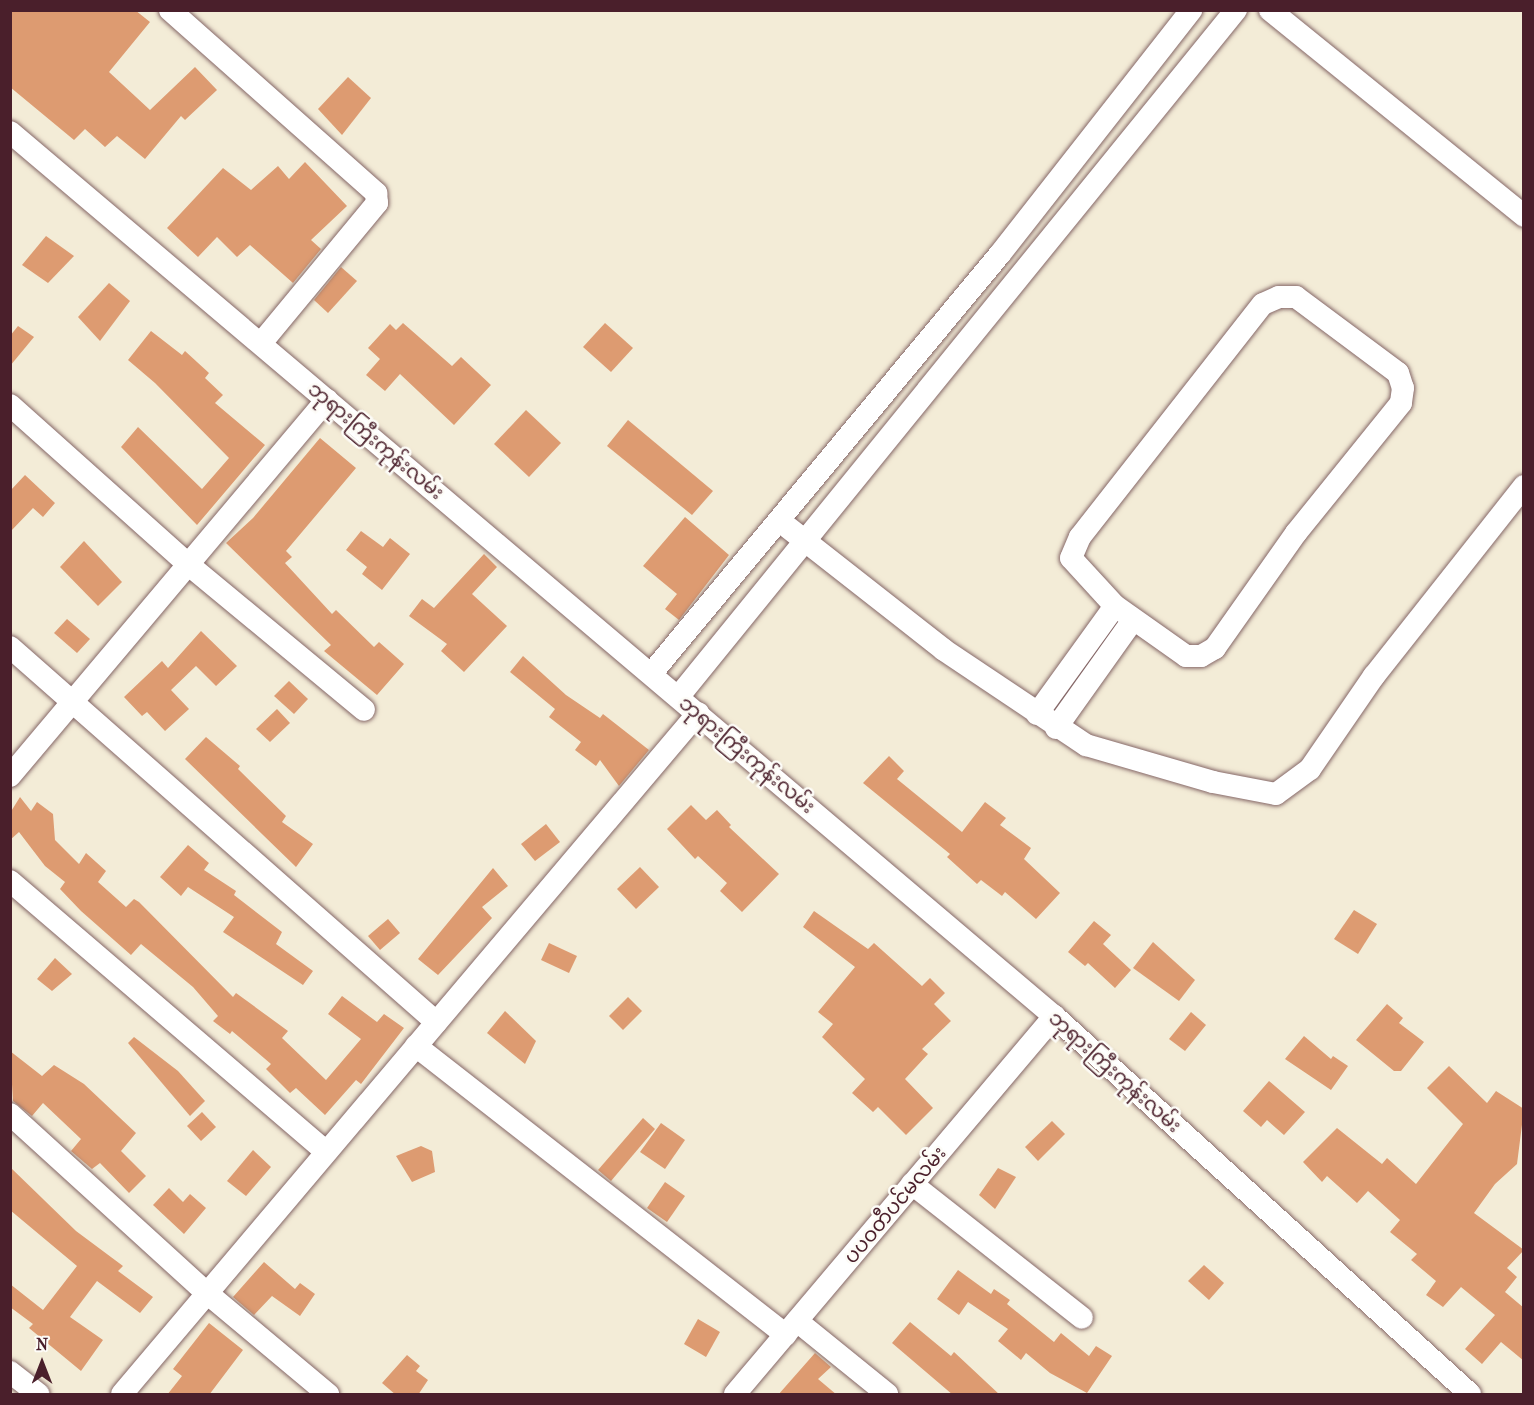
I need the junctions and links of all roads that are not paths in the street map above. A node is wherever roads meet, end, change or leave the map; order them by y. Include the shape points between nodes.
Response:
1 (170, 10) edge
2 (1191, 10) edge
3 (1236, 10) edge
4 (1270, 10) edge
5 (1122, 99) junction
6 (1147, 120) junction
7 (10, 132) edge
8 (1524, 216) edge
9 (261, 344) junction
10 (925, 344) junction
11 (948, 365) junction
12 (327, 400) junction
13 (10, 405) edge
14 (1524, 486) edge
15 (781, 522) junction
16 (804, 542) junction
17 (189, 565) junction
18 (1115, 606) junction
19 (1133, 620) junction
20 (10, 647) edge
21 (651, 674) junction
22 (679, 696) junction
23 (75, 701) junction
24 (364, 710) dead end
25 (698, 712) junction
26 (1036, 714) junction
27 (1056, 728) junction
28 (10, 776) edge
29 (10, 881) edge
30 (1054, 1016) junction
31 (436, 1022) junction
32 (416, 1046) junction
33 (10, 1114) edge
34 (326, 1152) junction
35 (912, 1184) junction
36 (207, 1293) junction
37 (1082, 1318) dead end
38 (791, 1328) junction
39 (10, 1372) edge
40 (38, 1395) edge
41 (122, 1395) edge
42 (328, 1395) edge
43 (735, 1395) edge
44 (887, 1395) edge
45 (1470, 1395) edge

1 - 9 street via 376,193 377,203
2 - 5 street
3 - 6 street
4 - 8 street
5 - 6 street
5 - 10 street
6 - 11 street
7 - 9 street, ဘုရားကြီးကုန်းလမ်း
9 - 12 street, ဘုရားကြီးကုန်းလမ်း
10 - 11 street
10 - 15 street
11 - 16 street
12 - 17 street
12 - 21 street, ဘုရားကြီးကုန်းလမ်း
13 - 17 street
14 - 27 street via 1374,676 1310,769 1276,794 1212,782 1086,746
15 - 16 street
15 - 21 street
16 - 22 street
16 - 26 street via 944,650
17 - 23 street
17 - 24 street
18 - 19 street
18 - 19 street via 1071,558 1080,537 1263,304 1279,297 1296,297 1398,373 1403,388 1401,403 1296,533 1215,648 1201,656 1185,656
18 - 26 street
19 - 27 street
20 - 23 street
21 - 22 street, ဘုရားကြီးကုန်းလမ်း
22 - 25 street, ဘုရားကြီးကုန်းလမ်း
23 - 28 street
23 - 31 street
25 - 30 street, ဘုရားကြီးကုန်းလမ်း
25 - 31 street
26 - 27 street
29 - 34 street
30 - 35 street, ပပဝတီပင်မလမ်း
30 - 45 street, ဘုရားကြီးကုန်းလမ်း
31 - 32 street
32 - 34 street
32 - 38 street
33 - 36 street
34 - 36 street
35 - 37 street
35 - 38 street, ပပဝတီပင်မလမ်း
36 - 41 street
36 - 42 street
38 - 43 street, ပပဝတီပင်မလမ်း
38 - 44 street
39 - 40 street

